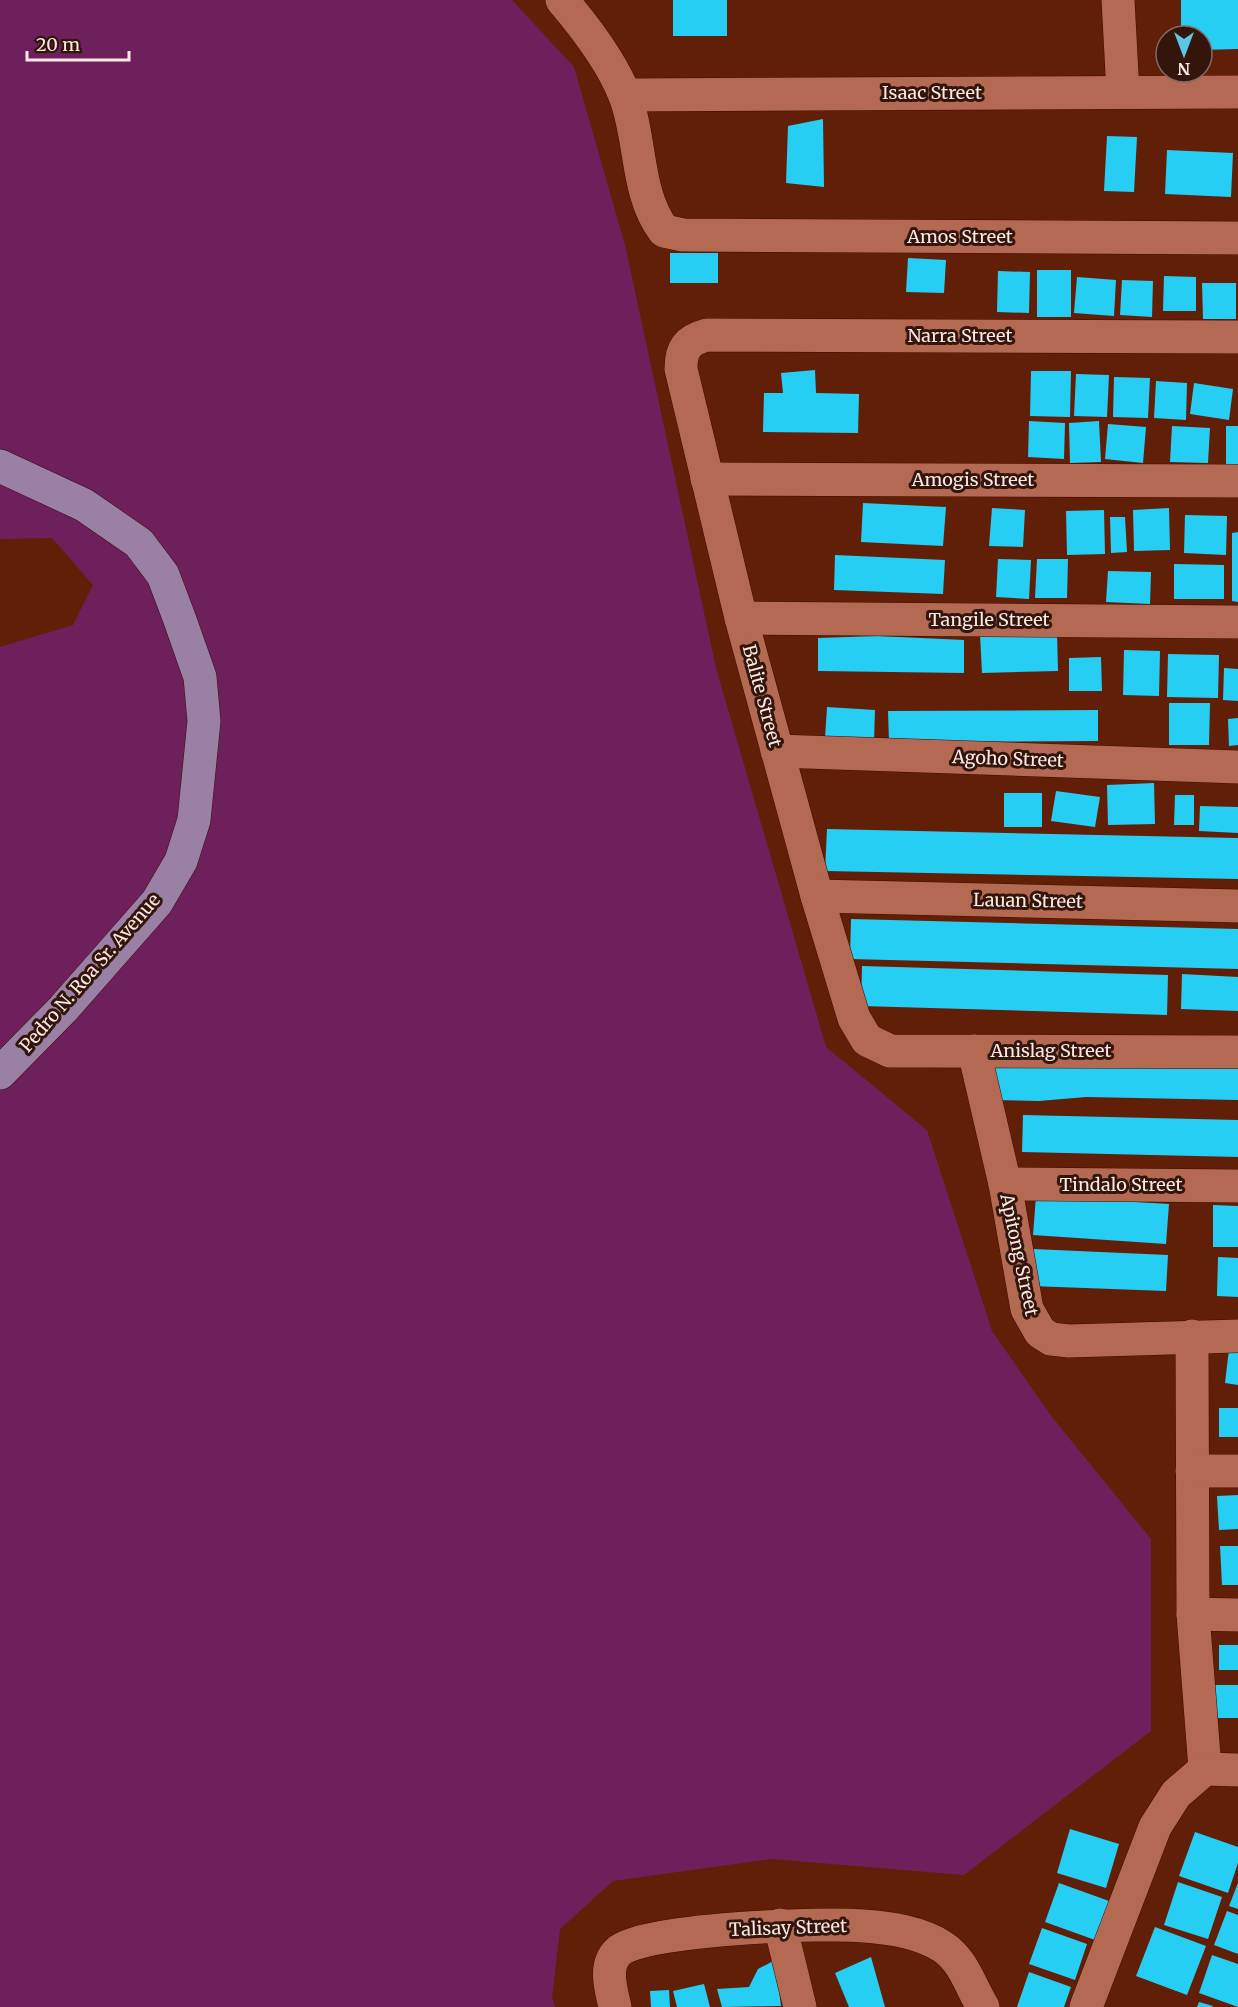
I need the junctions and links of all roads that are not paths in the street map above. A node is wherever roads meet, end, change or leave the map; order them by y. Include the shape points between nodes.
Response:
1 (562, 0) edge
2 (1118, 0) edge
3 (1123, 92) junction
4 (1238, 92) edge
5 (625, 94) junction
6 (1238, 238) edge
7 (1238, 337) edge
8 (685, 346) joint
9 (0, 466) edge
10 (707, 479) junction
11 (1238, 481) edge
12 (741, 618) junction
13 (1238, 622) edge
14 (777, 751) junction
15 (1238, 767) edge
16 (817, 896) junction
17 (1238, 906) edge
18 (867, 1040) joint
19 (974, 1051) junction
20 (1238, 1052) edge
21 (0, 1073) edge
22 (1005, 1184) junction
23 (1238, 1186) edge
24 (1192, 1336) junction
25 (1238, 1336) edge
26 (1192, 1471) junction
27 (1238, 1471) edge
28 (1193, 1614) junction
29 (1238, 1615) edge
30 (1205, 1769) junction
31 (1238, 1770) edge
32 (780, 1925) junction
33 (615, 2007) edge
34 (800, 2007) edge
35 (983, 2007) edge
36 (1086, 2007) edge

1 - 5 street
2 - 3 street
3 - 4 street, Isaac Street
3 - 5 street, Isaac Street
5 - 6 street, Amos Street via 652,216 664,231 683,235
7 - 8 street, Narra Street via 706,335
8 - 10 street, Balite Street via 681,369
9 - 21 main road, Pedro N. Roa Sr. Avenue via 84,504 139,543 163,574 180,620 200,677 204,721 194,820 181,861 157,902 63,1009
10 - 11 street, Amogis Street
10 - 12 street, Balite Street
12 - 13 street, Tangile Street
12 - 14 street, Balite Street
14 - 15 street, Agoho Street
14 - 16 street, Balite Street
16 - 17 street, Lauan Street
16 - 18 street, Balite Street via 854,1018
18 - 19 street, Anislag Street via 890,1051
19 - 20 street, Anislag Street
19 - 22 street, Apitong Street
22 - 23 street, Tindalo Street
22 - 24 street, Apitong Street via 1027,1309 1040,1332 1051,1339 1069,1341
24 - 25 street, Apitong Street
24 - 26 street
26 - 27 street
26 - 28 street
28 - 29 street
28 - 30 street
30 - 31 street
30 - 36 street via 1176,1794 1155,1827
32 - 33 street, Talisay Street via 651,1939 620,1950 610,1963
32 - 34 street
32 - 35 street, Talisay Street via 862,1925 907,1932 943,1947 963,1967

